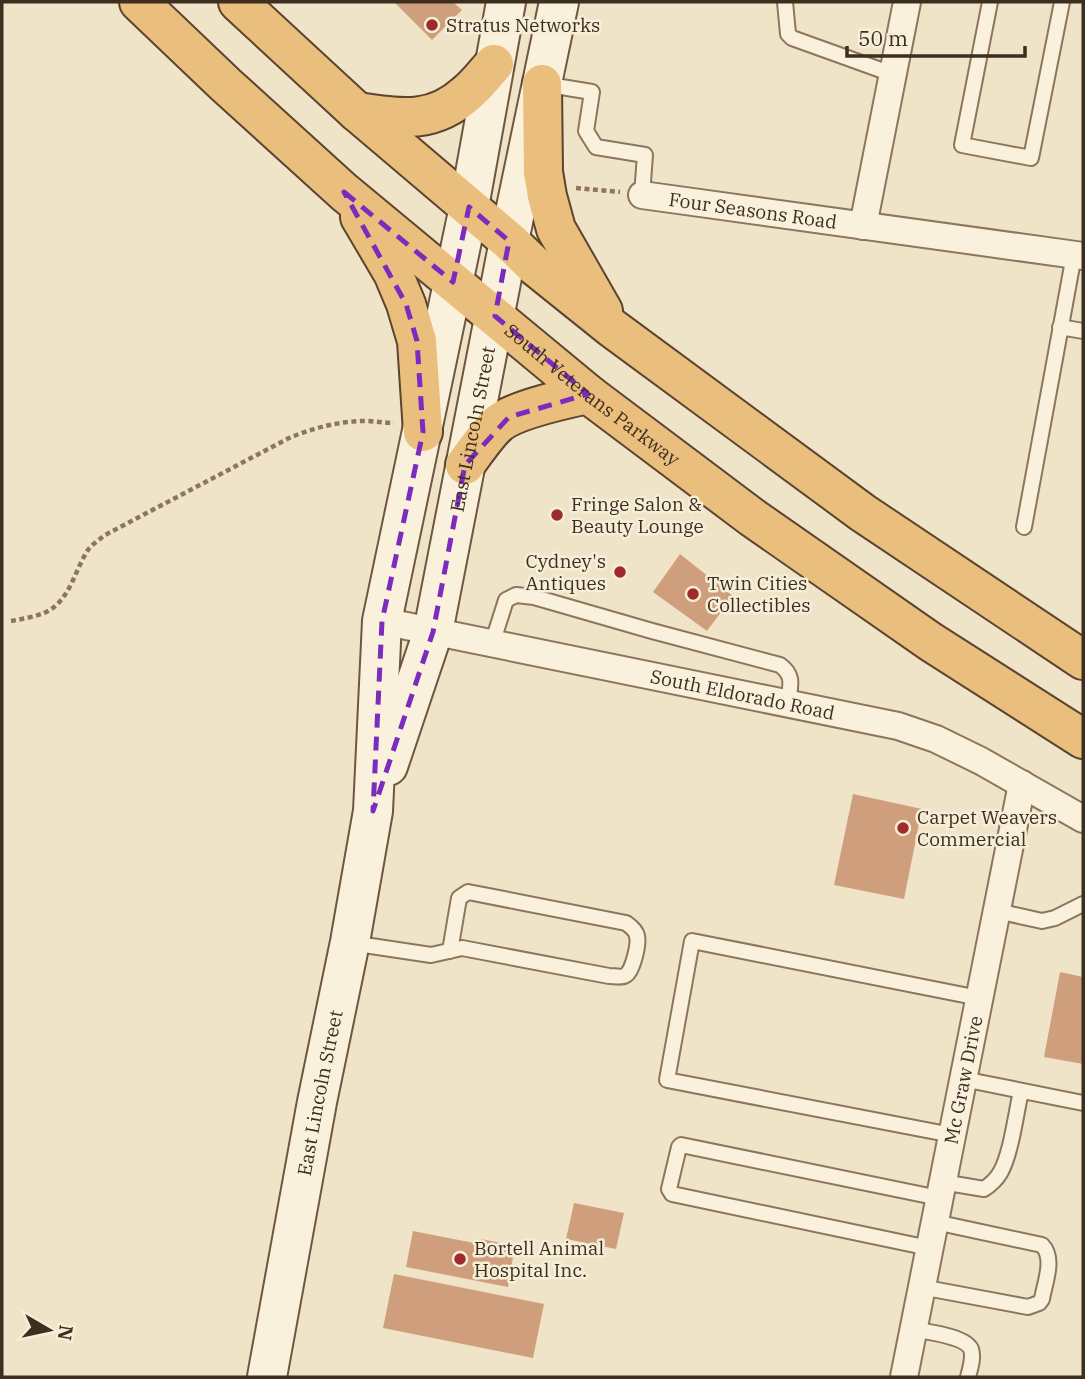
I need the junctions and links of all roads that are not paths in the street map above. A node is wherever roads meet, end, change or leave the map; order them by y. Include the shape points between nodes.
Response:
1 (139, 2) edge
2 (238, 2) edge
3 (506, 2) edge
4 (559, 2) edge
5 (785, 2) edge
6 (906, 2) edge
7 (990, 2) edge
8 (1062, 2) edge
9 (494, 64) junction
10 (892, 74) junction
11 (542, 84) junction
12 (357, 112) junction
13 (344, 192) junction
14 (642, 195) joint
15 (469, 207) junction
16 (863, 226) junction
17 (509, 241) junction
18 (1079, 256) edge
19 (453, 282) junction
20 (495, 316) junction
21 (1060, 327) junction
22 (612, 328) junction
23 (1083, 331) edge
24 (588, 394) junction
25 (412, 428) junction
26 (465, 465) junction
27 (1024, 527) dead end
28 (382, 621) junction
29 (433, 632) junction
30 (492, 644) junction
31 (1083, 660) edge
32 (789, 703) junction
33 (1083, 738) edge
34 (1022, 784) junction
35 (373, 811) junction
36 (1083, 819) edge
37 (1083, 904) edge
38 (997, 911) junction
39 (350, 942) junction
40 (450, 951) junction
41 (979, 998) junction
42 (963, 1079) junction
43 (1021, 1091) junction
44 (1083, 1103) edge
45 (952, 1135) junction
46 (939, 1201) junction
47 (929, 1248) junction
48 (921, 1287) junction
49 (913, 1329) junction
50 (267, 1377) edge
51 (904, 1377) edge
52 (968, 1377) edge

1 - 13 highway, South Veterans Parkway
2 - 12 highway
3 - 9 main road, East Lincoln Street
4 - 11 main road, East Lincoln Street
5 - 10 lane via 792,38
6 - 10 street, Four Seasons Road
7 - 8 lane via 962,145 1031,158
9 - 12 highway via 467,93 434,114 407,117
9 - 15 main road, East Lincoln Street
10 - 16 street, Four Seasons Road
11 - 14 lane via 592,92 586,131 596,147 645,155
11 - 17 main road, East Lincoln Street
11 - 22 highway via 542,172 556,229
12 - 15 highway
13 - 19 highway, South Veterans Parkway
13 - 25 highway via 407,304 417,341
14 - 16 street, Four Seasons Road
15 - 17 highway
15 - 19 main road, East Lincoln Street
16 - 18 street, Four Seasons Road
17 - 20 main road, East Lincoln Street
17 - 22 highway
18 - 21 lane
19 - 20 highway, South Veterans Parkway
19 - 25 main road, East Lincoln Street
20 - 24 highway, South Veterans Parkway
20 - 26 main road, East Lincoln Street
21 - 23 lane
21 - 27 lane
22 - 31 highway via 863,513
24 - 26 highway via 509,417
24 - 33 highway, South Veterans Parkway via 752,518 931,642
25 - 28 main road, East Lincoln Street
26 - 29 main road, East Lincoln Street
28 - 29 street, South Eldorado Road
28 - 35 main road, East Lincoln Street
29 - 30 street, South Eldorado Road
29 - 35 main road, East Lincoln Street
30 - 32 street, South Eldorado Road
30 - 32 lane via 506,600 534,597 780,665 791,677
32 - 34 street, South Eldorado Road via 898,726 936,739
34 - 36 street, South Eldorado Road
34 - 38 street, Mc Graw Drive
35 - 39 main road, East Lincoln Street
37 - 38 lane via 1042,921
38 - 41 street, Mc Graw Drive
39 - 40 lane via 431,955
39 - 50 main road, East Lincoln Street
40 - 40 lane via 462,948 622,976 634,963 638,937 626,923 468,892 459,898
41 - 42 street, Mc Graw Drive
41 - 45 lane via 692,941 667,1080
42 - 43 lane
42 - 45 street, Mc Graw Drive
43 - 44 lane
43 - 46 lane via 1000,1174 984,1189
45 - 46 street, Mc Graw Drive
46 - 47 street, Mc Graw Drive
46 - 47 lane via 681,1145 669,1189 672,1195
46 - 48 lane via 1042,1245 1049,1259 1042,1299 1028,1307
47 - 48 street, Mc Graw Drive
48 - 49 street, Mc Graw Drive
49 - 51 street, Mc Graw Drive
49 - 52 lane via 968,1345 972,1351

